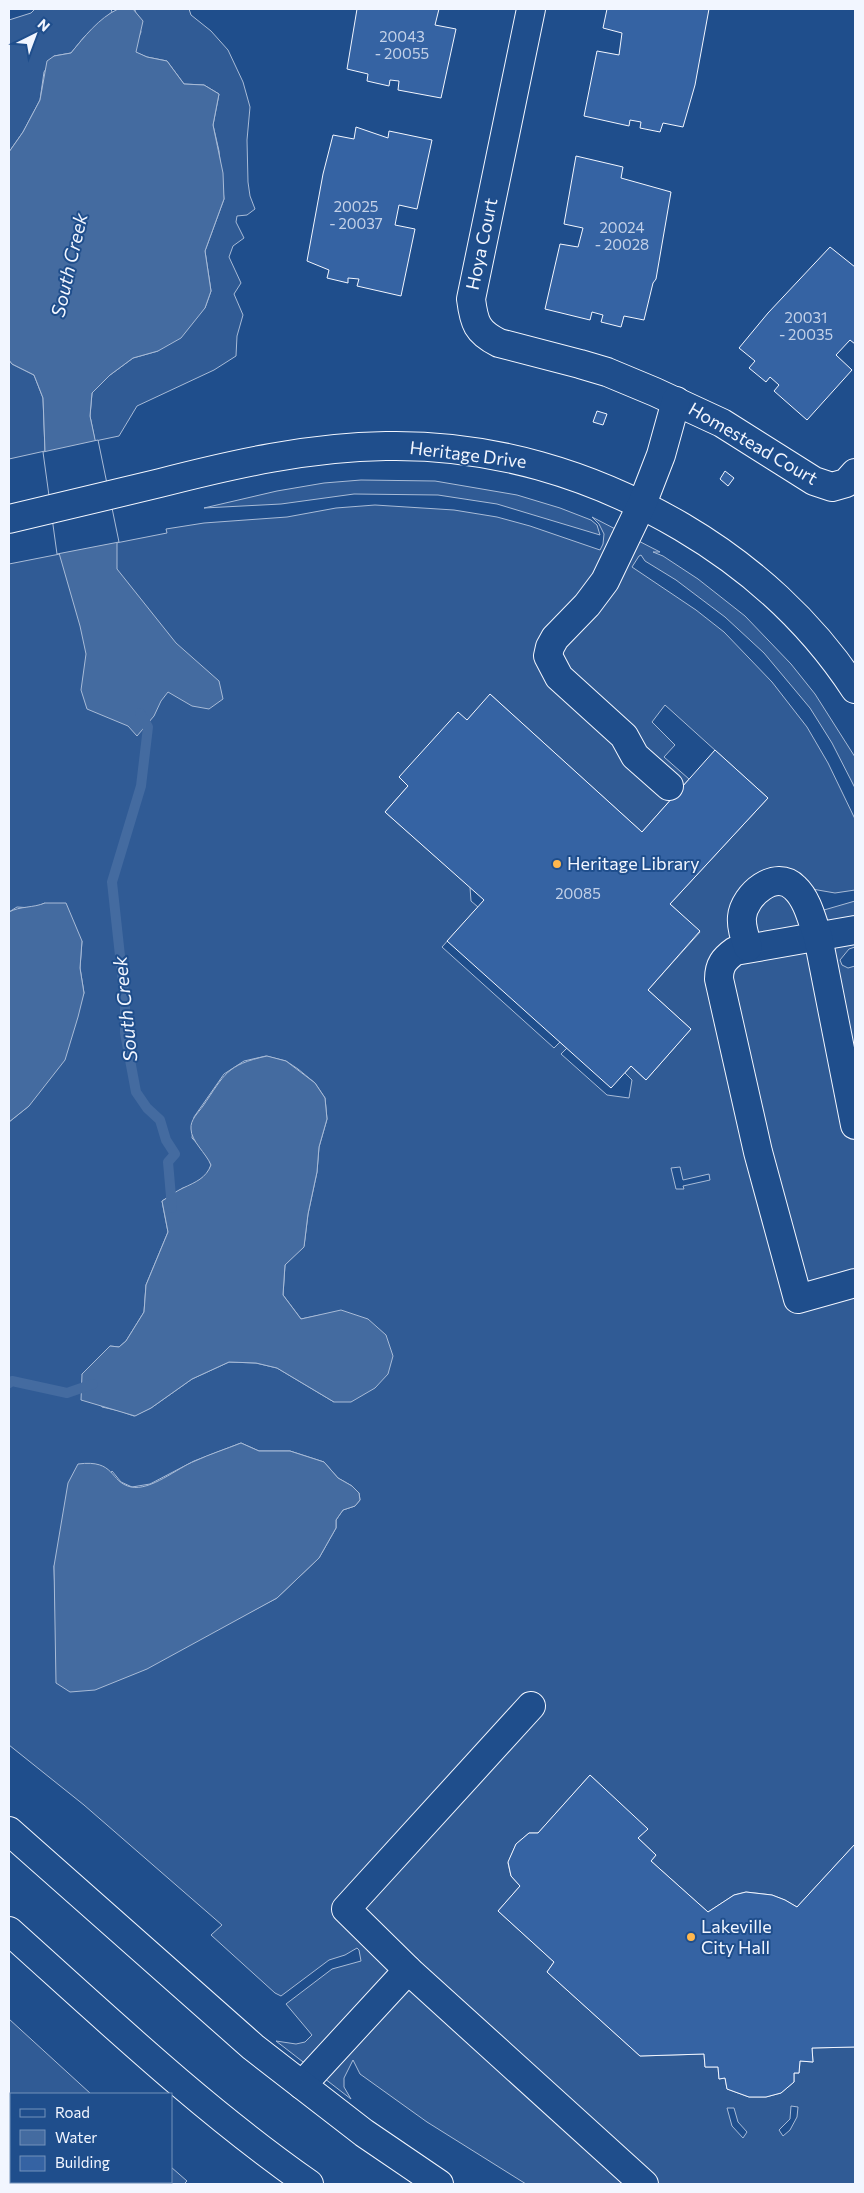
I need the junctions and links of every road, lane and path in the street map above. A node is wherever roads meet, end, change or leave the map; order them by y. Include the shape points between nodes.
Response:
1 (531, 9) edge
2 (676, 401) junction
3 (855, 473) edge
4 (642, 504) junction
5 (9, 519) edge
6 (855, 689) edge
7 (669, 786) dead end
8 (855, 930) edge
9 (818, 937) junction
10 (748, 948) junction
11 (855, 1126) edge
12 (855, 1283) edge
13 (531, 1706) dead end
14 (9, 1831) edge
15 (9, 1930) edge
16 (408, 1970) junction
17 (302, 2085) junction
18 (309, 2184) edge
19 (439, 2184) edge
20 (644, 2184) edge

1 - 2 main road, Hoya Court via 470,299 474,320 484,335 499,344 607,372
2 - 3 main road, Homestead Court via 722,423 814,481 832,487 846,483
2 - 4 main road
4 - 5 main road, Heritage Drive via 534,463 442,448 358,447 238,463
4 - 6 main road, Heritage Drive via 708,542 768,589 824,646
4 - 7 main road via 605,581 555,638 548,656 559,677 624,736 635,756
8 - 9 main road
9 - 10 main road
9 - 10 main road via 794,886 784,882 766,883 744,907 742,925
9 - 11 main road
10 - 12 main road via 727,957 719,970 719,978 758,1152 798,1299
13 - 16 main road via 346,1909
14 - 17 main road via 253,2047
15 - 18 main road via 231,2126
16 - 17 main road
16 - 20 main road
17 - 19 main road via 364,2133

